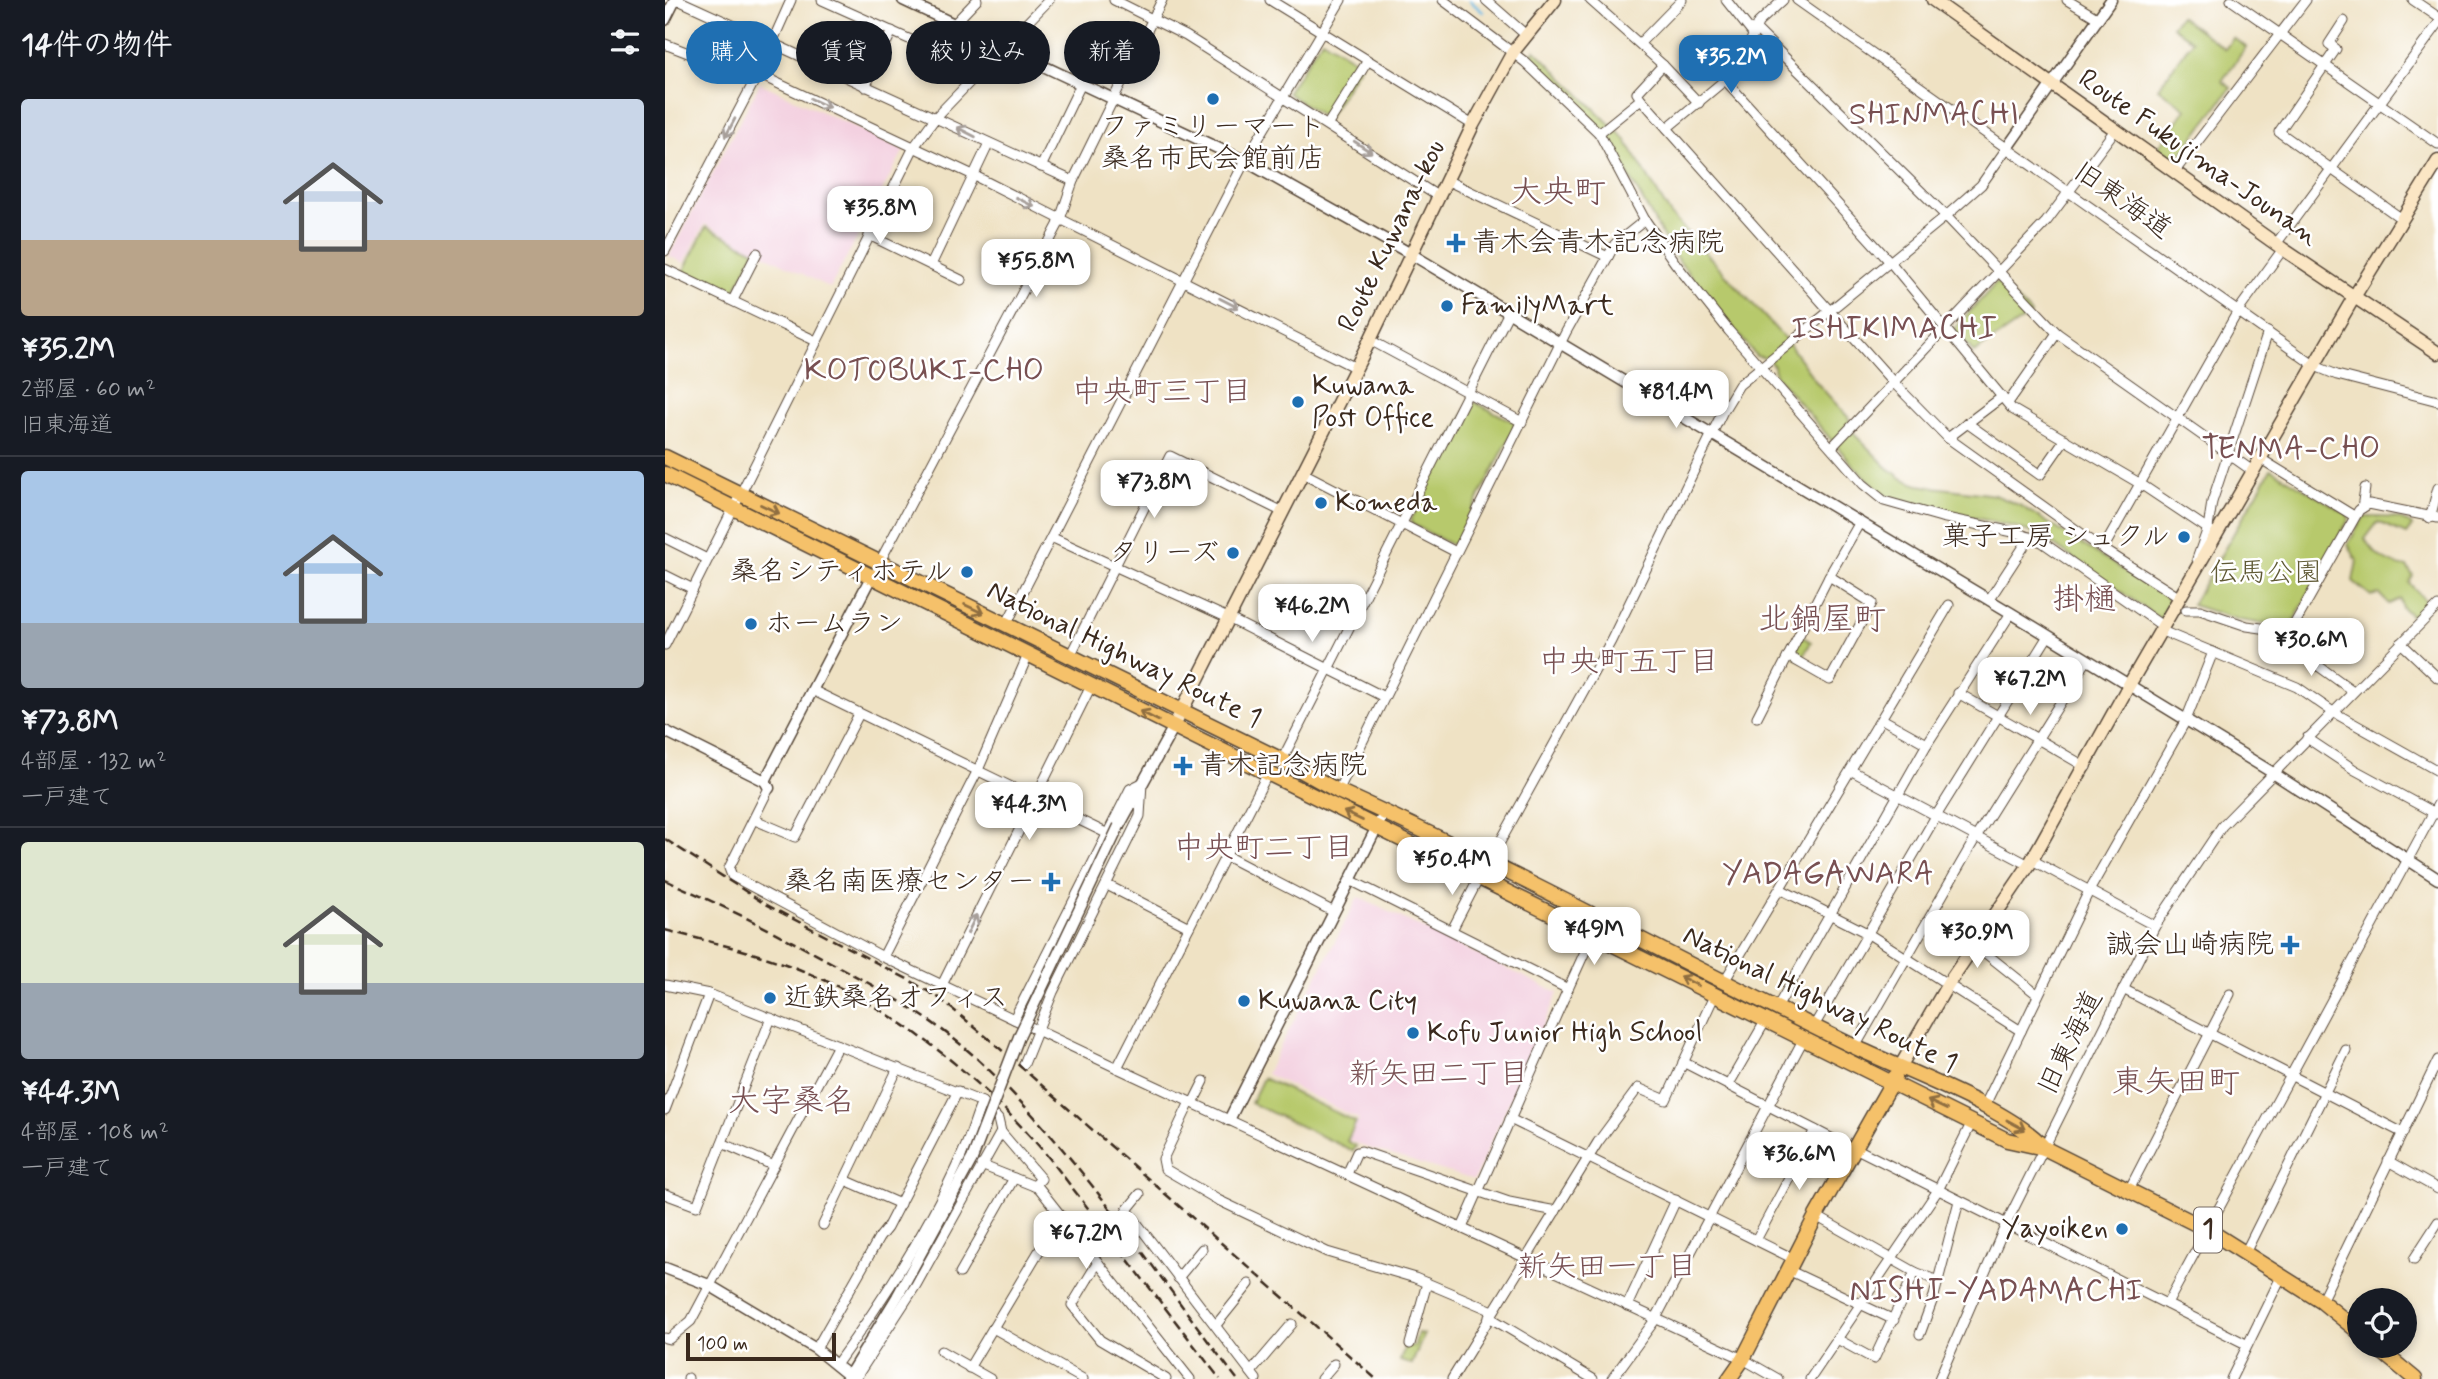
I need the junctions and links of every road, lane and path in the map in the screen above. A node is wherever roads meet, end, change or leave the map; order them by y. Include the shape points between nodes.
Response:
1 (677, 0) edge
2 (791, 0) edge
3 (822, 0) edge
4 (903, 0) edge
5 (977, 0) edge
6 (1049, 0) edge
7 (1114, 0) edge
8 (1162, 0) edge
9 (1270, 0) edge
10 (1341, 0) edge
11 (1443, 0) edge
12 (1486, 0) edge
13 (1555, 0) edge
14 (1590, 0) edge
15 (1682, 0) edge
16 (1725, 0) edge
17 (1783, 0) edge
18 (1797, 0) edge
19 (1933, 0) edge
20 (2067, 0) edge
21 (2111, 0) edge
22 (2231, 0) edge
23 (2306, 0) edge
24 (2413, 0) edge
25 (2438, 17) edge
26 (1153, 19) junction
27 (2097, 19) junction
28 (665, 20) edge
29 (722, 21) edge
30 (781, 21) edge
31 (869, 21) edge
32 (950, 21) edge
33 (957, 21) edge
34 (1029, 21) edge
35 (2343, 21) dead end
36 (2438, 24) edge
37 (892, 31) edge
38 (1755, 31) junction
39 (1320, 33) junction
40 (2280, 34) junction
41 (1527, 35) junction
42 (906, 37) edge
43 (1640, 43) junction
44 (665, 44) edge
45 (782, 49) edge
46 (686, 52) edge
47 (1513, 52) junction
48 (1367, 62) junction
49 (1663, 65) junction
50 (2323, 65) junction
51 (1725, 80) junction
52 (753, 84) edge
53 (779, 84) edge
54 (866, 84) edge
55 (968, 84) edge
56 (1081, 84) edge
57 (1086, 84) edge
58 (2050, 85) junction
59 (865, 87) junction
60 (1281, 96) junction
61 (1115, 97) junction
62 (1641, 99) junction
63 (1699, 103) junction
64 (2381, 104) junction
65 (936, 117) junction
66 (1328, 124) junction
67 (1473, 125) junction
68 (1667, 128) junction
69 (2116, 130) junction
70 (1599, 133) junction
71 (989, 144) junction
72 (2438, 144) edge
73 (913, 147) junction
74 (2007, 148) junction
75 (1245, 161) junction
76 (2438, 161) edge
77 (1041, 167) junction
78 (2331, 170) junction
79 (2175, 172) junction
80 (973, 175) junction
81 (1447, 180) junction
82 (1073, 181) junction
83 (2070, 192) junction
84 (1439, 197) junction
85 (1946, 216) junction
86 (1059, 219) junction
87 (2402, 219) junction
88 (1645, 220) junction
89 (869, 235) junction
90 (2279, 246) junction
91 (665, 251) edge
92 (757, 253) dead end
93 (1411, 254) junction
94 (1608, 257) junction
95 (1891, 263) junction
96 (931, 265) junction
97 (665, 269) edge
98 (1998, 273) junction
99 (1184, 280) junction
100 (961, 281) dead end
101 (2354, 297) junction
102 (733, 300) junction
103 (1831, 311) junction
104 (2238, 311) junction
105 (1509, 312) junction
106 (1946, 327) junction
107 (2267, 332) junction
108 (2057, 334) junction
109 (1370, 340) junction
110 (816, 341) junction
111 (1563, 343) junction
112 (2438, 353) edge
113 (2315, 366) junction
114 (1762, 367) junction
115 (1356, 368) junction
116 (1893, 382) junction
117 (1468, 393) junction
118 (2005, 400) junction
119 (2438, 401) edge
120 (2176, 418) junction
121 (1522, 422) junction
122 (1966, 423) junction
123 (1713, 434) junction
124 (1948, 438) junction
125 (2065, 439) junction
126 (1832, 447) junction
127 (2229, 455) junction
128 (665, 457) edge
129 (2261, 459) junction
130 (2254, 472) junction
131 (1303, 473) junction
132 (665, 474) edge
133 (2139, 483) junction
134 (2365, 488) dead end
135 (2438, 488) edge
136 (740, 494) junction
137 (733, 508) junction
138 (2362, 508) junction
139 (1283, 512) junction
140 (2354, 516) junction
141 (2434, 518) edge
142 (1860, 522) junction
143 (1402, 523) junction
144 (2213, 532) junction
145 (2030, 537) junction
146 (665, 538) edge
147 (1053, 538) junction
148 (2103, 549) junction
149 (1456, 552) junction
150 (707, 559) junction
151 (880, 563) junction
152 (1114, 566) junction
153 (665, 575) edge
154 (1829, 576) junction
155 (871, 577) junction
156 (693, 589) junction
157 (1989, 600) junction
158 (2183, 604) junction
159 (1949, 605) dead end
160 (2438, 606) edge
161 (2011, 613) junction
162 (1228, 618) junction
163 (665, 621) edge
164 (675, 625) junction
165 (1006, 625) junction
166 (2163, 629) junction
167 (2048, 636) junction
168 (2401, 643) junction
169 (665, 645) edge
170 (2213, 652) junction
171 (1028, 655) junction
172 (1788, 656) junction
173 (1069, 658) junction
174 (2087, 660) junction
175 (2317, 665) dead end
176 (1327, 668) junction
177 (2438, 678) edge
178 (2129, 685) junction
179 (1091, 686) junction
180 (812, 691) junction
181 (2353, 691) junction
182 (1958, 693) junction
183 (1384, 697) junction
184 (1182, 712) junction
185 (2333, 712) junction
186 (859, 713) junction
187 (1997, 715) junction
188 (1757, 717) dead end
189 (1882, 719) junction
190 (2186, 720) junction
191 (1173, 728) junction
192 (665, 732) edge
193 (2307, 738) junction
194 (2037, 739) junction
195 (1927, 744) junction
196 (1282, 760) junction
197 (2086, 767) junction
198 (978, 770) junction
199 (1852, 771) junction
200 (2438, 771) edge
201 (1268, 773) junction
202 (2273, 773) junction
203 (1142, 783) junction
204 (767, 785) junction
205 (1338, 791) junction
206 (1897, 796) junction
207 (1035, 798) junction
208 (2436, 810) edge
209 (1384, 812) junction
210 (1936, 816) junction
211 (755, 820) junction
212 (1377, 827) junction
213 (1106, 833) junction
214 (1976, 837) junction
215 (1226, 856) junction
216 (2408, 860) junction
217 (2030, 862) junction
218 (1488, 864) junction
219 (1479, 878) junction
220 (2438, 879) edge
221 (1350, 880) junction
222 (1107, 885) junction
223 (1780, 889) junction
224 (2089, 891) junction
225 (1334, 912) junction
226 (1829, 914) junction
227 (2155, 926) junction
228 (1189, 927) junction
229 (1452, 930) junction
230 (1867, 933) junction
231 (1593, 934) junction
232 (1974, 944) junction
233 (883, 957) junction
234 (1906, 957) junction
235 (1725, 980) junction
236 (1948, 984) junction
237 (665, 985) edge
238 (942, 985) junction
239 (1568, 989) junction
240 (2123, 989) junction
241 (709, 994) junction
242 (1715, 994) junction
243 (2230, 994) dead end
244 (2038, 996) junction
245 (1778, 1006) junction
246 (771, 1018) junction
247 (1014, 1019) junction
248 (1766, 1020) junction
249 (1814, 1026) junction
250 (1037, 1031) junction
251 (2021, 1031) junction
252 (2210, 1035) junction
253 (1804, 1038) junction
254 (838, 1045) junction
255 (1855, 1046) junction
256 (2346, 1050) dead end
257 (2438, 1060) edge
258 (1683, 1062) junction
259 (1024, 1064) dead end
260 (898, 1068) junction
261 (1117, 1068) junction
262 (1900, 1068) junction
263 (2435, 1073) edge
264 (2291, 1076) junction
265 (1204, 1081) dead end
266 (1892, 1083) junction
267 (1729, 1084) junction
268 (958, 1091) junction
269 (2325, 1093) junction
270 (982, 1102) junction
271 (1191, 1102) junction
272 (1769, 1106) junction
273 (1984, 1107) junction
274 (665, 1110) edge
275 (1510, 1119) junction
276 (1229, 1120) junction
277 (1972, 1122) junction
278 (1815, 1129) junction
279 (1001, 1132) junction
280 (2403, 1133) junction
281 (722, 1143) junction
282 (2044, 1148) junction
283 (1854, 1149) junction
284 (1588, 1157) junction
285 (2388, 1161) junction
286 (977, 1162) junction
287 (772, 1165) junction
288 (1347, 1174) junction
289 (1014, 1178) junction
290 (845, 1180) junction
291 (1034, 1186) junction
292 (2438, 1189) edge
293 (1477, 1190) junction
294 (1938, 1190) junction
295 (2129, 1190) junction
296 (665, 1194) edge
297 (1140, 1194) dead end
298 (1676, 1200) junction
299 (1959, 1201) junction
300 (900, 1204) junction
301 (1556, 1211) junction
302 (1060, 1216) junction
303 (1816, 1216) junction
304 (1709, 1217) junction
305 (2438, 1222) edge
306 (2007, 1224) junction
307 (823, 1225) dead end
308 (1462, 1228) junction
309 (2208, 1230) junction
310 (1756, 1240) junction
311 (1202, 1249) dead end
312 (2246, 1251) junction
313 (1525, 1259) junction
314 (1891, 1259) junction
315 (2414, 1259) dead end
316 (1098, 1262) junction
317 (1791, 1265) junction
318 (665, 1268) edge
319 (1915, 1272) junction
320 (960, 1273) dead end
321 (2282, 1275) junction
322 (1178, 1278) junction
323 (1938, 1281) junction
324 (1427, 1283) junction
325 (1249, 1284) dead end
326 (709, 1285) junction
327 (2321, 1301) junction
328 (1861, 1304) junction
329 (2167, 1304) junction
330 (1627, 1307) junction
331 (1491, 1314) junction
332 (1655, 1320) junction
333 (1894, 1320) junction
334 (2347, 1322) edge
335 (1292, 1324) dead end
336 (1216, 1325) junction
337 (993, 1328) junction
338 (1920, 1334) dead end
339 (665, 1338) edge
340 (1837, 1339) junction
341 (1410, 1343) dead end
342 (2246, 1345) junction
343 (816, 1349) junction
344 (941, 1351) dead end
345 (2388, 1358) edge
346 (1742, 1359) junction
347 (1177, 1362) junction
348 (1334, 1364) dead end
349 (836, 1365) junction
350 (969, 1368) junction
351 (1254, 1376) edge
352 (2409, 1377) edge
353 (851, 1378) edge
354 (990, 1379) edge
355 (1083, 1379) edge
356 (1166, 1379) edge
357 (1190, 1379) edge
358 (1321, 1379) edge
359 (1452, 1379) edge
360 (1593, 1379) edge
361 (1612, 1379) edge
362 (1729, 1379) edge
363 (1777, 1379) edge
364 (1810, 1379) edge
365 (1939, 1379) edge
366 (2231, 1379) edge

1 - 28 street
1 - 29 street
2 - 30 street
3 - 31 street
4 - 32 street
5 - 33 street
6 - 34 street
7 - 26 street
8 - 26 street
9 - 39 street
10 - 39 street
11 - 47 street
12 - 41 street
13 - 41 main road, Route Kuwana-kou
14 - 43 street
15 - 43 street
16 - 38 street
17 - 38 street
18 - 74 street, 旧東海道
19 - 58 main road, Route Fukujima-Jounan
20 - 27 street
21 - 27 street
22 - 40 street
23 - 40 street
24 - 25 street
26 - 60 street
26 - 61 street
27 - 58 street
35 - 50 street via 2329,44 2336,49
36 - 64 street
37 - 42 street
38 - 51 street via 1744,58
38 - 85 street
39 - 48 street
39 - 60 street
40 - 50 street
40 - 79 street
41 - 47 main road, Route Kuwana-kou
43 - 49 street
44 - 46 street
45 - 59 street
47 - 67 main road, Route Kuwana-kou
47 - 70 street
48 - 66 street
48 - 67 street
49 - 62 street via 1637,93
49 - 63 street
50 - 64 street
50 - 78 street via 2279,132
51 - 63 street
51 - 95 street
52 -> 91 street
53 -> 73 street
54 - 59 street
55 - 65 street
56 - 77 street
57 - 61 street
58 - 69 main road, Route Fukujima-Jounan
58 - 74 street
59 - 65 street
60 - 66 street
60 - 75 street
61 - 75 street
61 - 82 street
62 - 68 street
62 - 70 street
63 - 68 street
64 - 72 street
64 - 78 street
71 -> 65 street
65 - 73 street
66 -> 84 street
67 - 81 main road, Route Kuwana-kou
68 - 103 street
69 - 79 main road, Route Fukujima-Jounan
69 - 83 street
70 - 88 street
71 - 77 street
71 - 80 street
73 - 80 street
73 - 89 street
74 - 83 street, 旧東海道
74 - 85 street via 1981,185
75 - 93 street
75 - 99 street
76 - 87 main road
77 - 82 street
78 - 87 street
78 - 90 street
79 - 90 main road, Route Fukujima-Jounan
80 -> 86 street
80 - 96 street
81 - 84 main road, Route Kuwana-kou
81 - 94 street
82 - 86 street
83 - 98 street
83 - 104 street, 旧東海道
84 - 93 main road, Route Kuwana-kou
85 - 95 street
85 - 98 street
86 - 99 street
86 - 151 street
87 - 101 main road
88 - 94 street via 1615,244
88 - 114 street via 1705,302
89 - 96 street
89 - 110 street
90 - 101 main road, Route Fukujima-Jounan
90 - 104 street
92 - 102 street
93 - 105 street
93 - 109 main road, Route Kuwana-kou
94 - 111 street
95 - 103 street
95 - 106 street
96 - 100 street
97 - 102 street
98 - 106 street
98 - 108 street
99 -> 115 street
99 - 147 street
101 - 112 main road, Route Fukujima-Jounan
101 - 113 main road
102 - 110 street
103 - 114 street
103 - 116 street
104 - 107 street, 旧東海道
104 - 120 street
105 - 111 street
105 - 117 street
106 - 116 street
106 - 118 street
107 - 113 street, 旧東海道
107 - 127 street
108 - 118 street
108 - 120 street
109 - 115 main road, Route Kuwana-kou
109 - 117 street
110 - 136 street
111 - 121 street
111 - 123 street
113 - 119 street, 旧東海道
113 - 129 main road
114 - 123 street via 1739,385
114 - 126 street
115 - 131 main road, Route Kuwana-kou
116 - 124 street
116 - 126 street
117 - 121 street
117 - 143 street
118 - 122 street
118 - 125 street via 2012,409
120 - 127 street
120 - 133 street
121 - 149 street
122 - 124 street
122 - 125 street via 2040,475
123 - 142 street
123 - 218 street via 1611,641
124 - 148 street
125 - 133 street
126 - 145 street via 1884,501
127 - 130 street
127 - 144 street via 2212,502
128 - 136 highway, National Highway Route 1 / 1
129 - 130 main road
129 - 140 street
130 - 144 main road
131 - 139 main road, Route Kuwana-kou
131 - 143 street
132 - 137 highway, National Highway Route 1 / 1
133 - 144 street
133 - 148 street
134 - 138 street
135 - 141 street
136 - 137 street
136 -> 151 highway, National Highway Route 1 / 1
137 - 150 street
137 - 155 highway, National Highway Route 1 / 1
138 - 140 street
138 - 141 street via 2369,504
139 - 152 street via 1170,456
139 - 162 main road, Route Kuwana-kou
140 - 158 street via 2290,632 2247,625
142 - 154 street
142 - 157 street
143 - 149 street
143 - 176 street
144 - 158 main road
145 - 157 street
145 - 166 street
146 - 150 street
147 - 152 street
147 - 165 street
148 - 158 street
149 - 183 street
150 - 156 street
151 - 155 street
151 -> 165 highway, National Highway Route 1 / 1
152 - 162 street
152 - 173 street
153 - 156 street
154 - 172 street
154 - 172 street via 1872,603 1830,680
155 - 171 highway, National Highway Route 1 / 1
155 - 180 street
156 - 164 street
157 - 161 street
158 - 166 main road
159 - 189 street
160 - 168 street, 旧東海道
161 - 167 street
161 - 182 street
162 - 176 street
162 - 184 main road, Route Kuwana-kou
163 - 164 street
164 - 169 street
165 - 173 highway, National Highway Route 1 / 1
166 - 170 street
166 - 178 main road
167 - 174 street
167 - 187 street
168 - 177 street
168 - 181 street, 旧東海道
170 - 185 street via 2297,687
170 - 190 street
171 - 179 highway, National Highway Route 1 / 1
171 - 198 street
172 - 188 street
173 - 184 highway, National Highway Route 1 / 1
174 - 178 street
174 - 194 street
175 - 181 street
176 - 183 street
176 - 196 street
178 - 190 street
178 - 197 main road
191 -> 179 highway, National Highway Route 1 / 1
179 - 207 street
180 - 186 street
180 - 204 street
181 - 185 street, 旧東海道
182 - 187 street
182 - 195 street
183 - 205 street
184 - 191 main road, Route Kuwana-kou
184 - 196 highway, National Highway Route 1 / 1
185 - 193 street, 旧東海道
185 - 200 street
186 - 198 street
186 - 211 street via 795,837
187 - 194 street
187 - 210 street
189 - 195 street
189 - 199 street
190 - 202 street
190 - 224 street
191 - 201 highway, National Highway Route 1 / 1
191 - 203 street
192 - 204 street
193 - 202 street, 旧東海道
193 - 208 street via 2355,770
194 - 197 street
194 - 214 street
195 - 206 street
196 - 205 highway, National Highway Route 1 / 1
197 - 217 main road
198 - 207 street
198 - 233 street
199 - 206 street
199 - 223 street
212 -> 201 highway, National Highway Route 1 / 1
201 - 215 street
202 - 216 street
202 - 227 street, 旧東海道 via 2222,826
203 - 213 street via 1130,789
203 - 222 street via 1140,816
203 - 286 street, bridge via 1020,1034
204 - 211 street
205 - 209 highway, National Highway Route 1 / 1
206 - 210 street
206 - 226 street
207 - 213 street
238 -> 207 street
208 - 216 street
209 - 212 street
209 - 218 highway, National Highway Route 1 / 1
210 - 214 street
210 - 230 street
211 - 233 street via 729,868 732,876
212 - 219 highway, National Highway Route 1 / 1
212 - 221 street
213 - 247 street
214 - 217 street
214 - 234 street
215 - 225 street
215 - 228 street
216 - 220 street
216 - 264 street
217 - 224 street
217 - 232 main road
218 - 235 highway, National Highway Route 1 / 1
219 - 229 street
219 - 231 highway, National Highway Route 1 / 1
221 - 225 street
221 - 229 street
222 - 228 street
222 - 250 street
223 - 226 street
223 - 235 street
224 - 227 street
224 - 244 street
225 - 276 street
226 - 230 street
226 - 245 street
227 - 240 street, 旧東海道
228 - 261 street
229 - 239 street
230 - 234 street
230 - 249 street
231 - 239 street
242 -> 231 highway, National Highway Route 1 / 1
232 - 236 main road
232 - 244 street
233 - 238 street
234 - 236 street
234 - 255 street
235 - 245 highway, National Highway Route 1 / 1
236 - 251 street
236 - 262 main road
237 - 241 street
238 - 247 street
239 - 275 street
240 - 252 street
240 - 282 street, 旧東海道
241 - 246 street
241 - 274 street
242 - 248 highway, National Highway Route 1 / 1
242 - 258 street
243 - 252 street
244 - 251 street
245 - 249 highway, National Highway Route 1 / 1
246 - 254 street
246 - 281 street
247 - 250 street
248 - 253 highway, National Highway Route 1 / 1
248 - 267 street
249 - 255 highway, National Highway Route 1 / 1
250 - 259 street
250 - 261 street
251 - 273 street
252 - 264 street
252 - 295 street
253 - 266 highway, National Highway Route 1 / 1
253 - 272 street
254 - 260 street
254 - 287 street
255 - 262 highway, National Highway Route 1 / 1
256 - 269 street
257 - 263 street
258 - 267 street
258 - 284 street via 1666,1100 1638,1088
260 - 268 street
260 - 290 street
261 - 271 street
262 - 266 highway
262 - 273 highway, National Highway Route 1 / 1
263 - 280 street
264 - 269 street
264 - 309 street
265 - 271 street
277 -> 266 highway, National Highway Route 1 / 1
266 - 283 highway
267 - 272 street
268 - 270 street
268 - 300 street
269 - 280 street
269 - 312 street
270 - 279 street via 998,1119
270 - 349 street via 948,1182 870,1319
271 - 276 street
271 - 324 street via 1163,1159 1165,1169 1327,1252
272 - 278 street
272 - 304 street
273 -> 282 highway, National Highway Route 1 / 1 via 2034,1135
275 - 284 street
275 - 293 street
276 - 288 street
277 - 282 highway, National Highway Route 1 / 1 via 2007,1140
277 - 294 street
278 - 283 street
278 - 310 street
279 - 286 street
279 - 291 street via 1041,1179
280 - 285 street
281 - 287 street
281 - 296 street via 697,1206
282 - 295 highway, National Highway Route 1 / 1
282 - 306 street, 旧東海道
283 - 294 street
283 - 303 highway
284 - 298 street
284 - 301 street
285 - 292 street
285 - 327 street
286 - 289 street
286 - 353 street
287 - 326 street
288 - 293 street via 1361,1151
288 - 308 street
289 - 291 street
289 - 320 street
290 - 300 street
290 - 307 street
291 - 302 street
293 - 301 street
293 - 308 street
294 - 299 street
294 - 314 street
295 - 309 highway, National Highway Route 1 / 1
297 - 322 street via 1126,1210
298 - 304 street
298 - 330 street
299 - 306 street
299 - 323 street
300 - 343 street
301 - 313 street
302 - 316 street
302 - 337 street
303 - 314 street
303 - 317 highway
304 - 310 street
304 - 332 street
305 - 315 street
306 - 329 street
306 - 365 street, 旧東海道
308 - 313 street
309 - 312 highway, National Highway Route 1 / 1
309 - 329 street
310 - 317 street
311 - 322 street
312 - 321 highway, National Highway Route 1 / 1
313 - 330 street
313 - 331 street
314 - 319 street
314 - 328 street
316 - 347 street
316 - 356 street via 1072,1305 1100,1340
317 - 328 street
317 - 346 highway
318 - 326 street
319 - 323 street
319 - 333 street
321 - 327 highway, National Highway Route 1 / 1
321 - 342 street
322 - 336 street
323 - 338 street
324 - 331 street
324 - 341 street
325 - 336 street
326 - 339 street via 691,1321
326 - 343 street
327 - 334 highway, National Highway Route 1 / 1
328 - 333 street
328 - 340 street
329 - 342 street
330 - 332 street
331 - 359 street
331 - 360 street
332 - 346 street
332 - 361 street
333 - 340 street via 1874,1359
335 - 351 street
336 - 351 street
337 - 350 street
337 - 355 street
340 - 364 street
342 - 366 street
343 - 349 street
344 - 350 street
345 - 352 highway
346 - 362 highway
346 - 363 street
347 - 356 street
347 - 357 street
348 - 358 street
349 - 353 street
350 - 354 street

